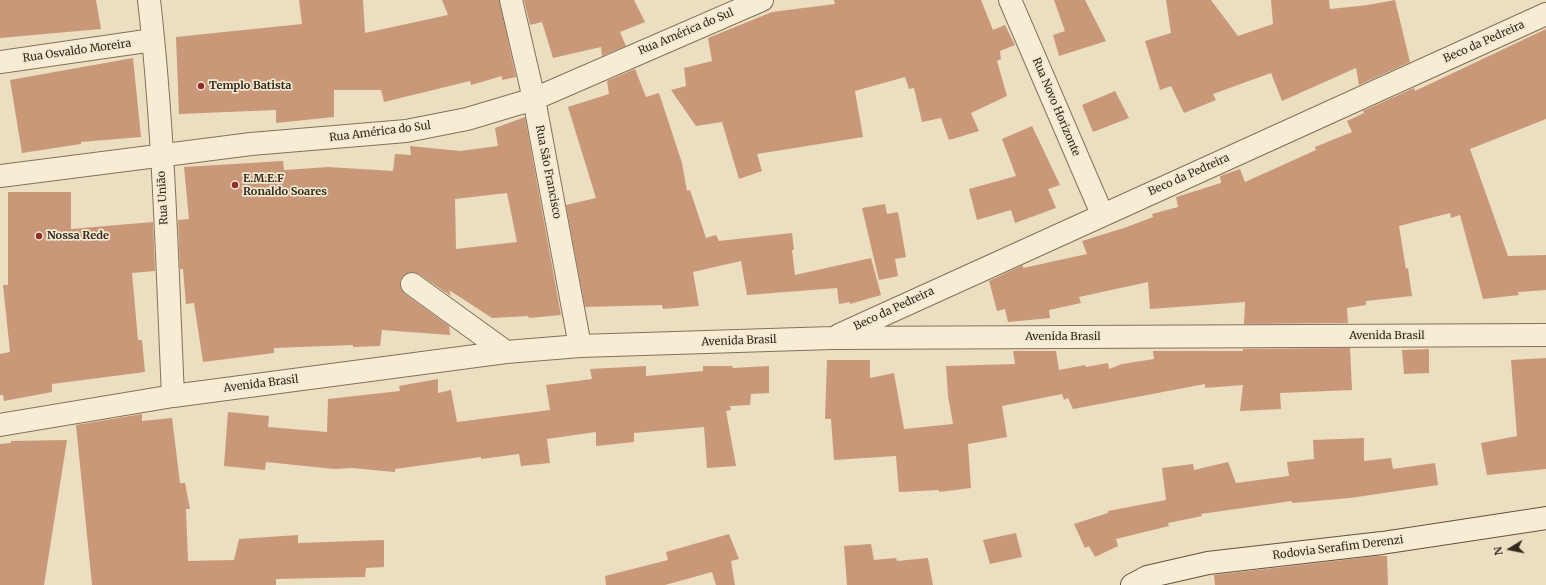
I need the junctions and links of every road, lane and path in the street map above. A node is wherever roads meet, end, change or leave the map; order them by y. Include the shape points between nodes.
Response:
1 (149, 0) edge
2 (511, 0) edge
3 (762, 0) edge
4 (1010, 0) edge
5 (1546, 14) edge
6 (153, 40) junction
7 (0, 62) edge
8 (534, 98) junction
9 (161, 155) junction
10 (0, 176) edge
11 (1102, 214) junction
12 (412, 284) dead end
13 (1546, 335) edge
14 (832, 338) junction
15 (580, 346) junction
16 (515, 351) junction
17 (174, 396) junction
18 (0, 425) edge
19 (1546, 518) edge
20 (1132, 585) edge

1 - 6 street, Rua União
2 - 8 street, Rua São Francisco
3 - 8 street, Rua América do Sul
4 - 11 street, Rua Novo Horizonte
5 - 11 street, Beco da Pedreira
6 - 7 street, Rua Osvaldo Moreira
6 - 9 street, Rua União
8 - 9 street, Rua América do Sul via 467,119 406,131 252,144
8 - 15 street, Rua São Francisco
9 - 10 street, Rua América do Sul
9 - 17 street, Rua União
11 - 14 street, Beco da Pedreira
12 - 16 street
13 - 14 street, Avenida Brasil
14 - 15 street, Avenida Brasil
15 - 16 street, Avenida Brasil
16 - 17 street, Avenida Brasil
17 - 18 street, Avenida Brasil
19 - 20 street, Rodovia Serafim Derenzi via 1382,543 1208,563 1147,577

